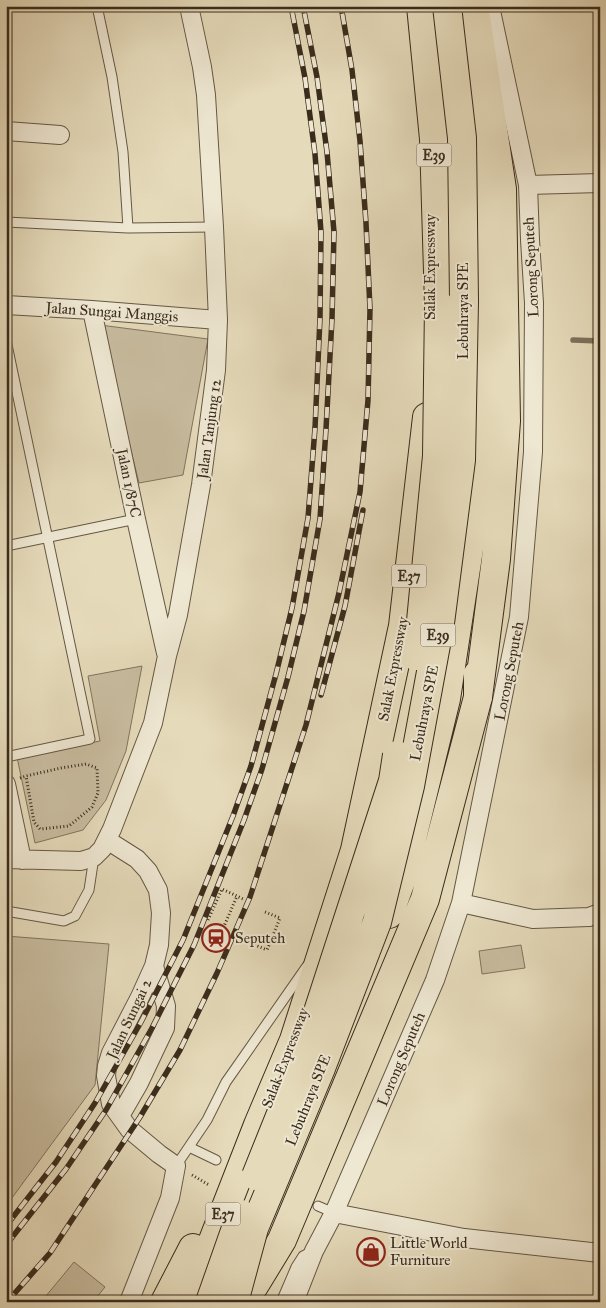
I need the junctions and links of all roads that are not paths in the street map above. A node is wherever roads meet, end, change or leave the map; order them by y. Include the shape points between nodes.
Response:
1 (97, 6) edge
2 (189, 6) edge
3 (409, 6) edge
4 (421, 6) edge
5 (447, 6) edge
6 (460, 6) edge
7 (473, 6) edge
8 (490, 6) edge
9 (6, 131) edge
10 (60, 135) dead end
11 (600, 183) edge
12 (528, 185) junction
13 (6, 222) edge
14 (214, 227) junction
15 (128, 228) junction
16 (6, 305) edge
17 (92, 310) junction
18 (218, 320) junction
19 (6, 340) edge
20 (476, 503) junction
21 (136, 519) junction
22 (48, 537) junction
23 (6, 546) edge
24 (167, 656) junction
25 (478, 696) junction
26 (6, 757) edge
27 (11, 782) edge
28 (107, 840) junction
29 (94, 857) junction
30 (14, 859) edge
31 (461, 903) junction
32 (6, 911) edge
33 (600, 913) edge
34 (327, 938) junction
35 (154, 966) junction
36 (120, 1116) junction
37 (258, 1126) junction
38 (189, 1147) junction
39 (216, 1160) dead end
40 (176, 1166) junction
41 (276, 1203) junction
42 (318, 1206) dead end
43 (334, 1214) junction
44 (314, 1251) junction
45 (598, 1253) edge
46 (246, 1297) edge
47 (129, 1302) edge
48 (165, 1302) edge
49 (189, 1302) edge
50 (210, 1302) edge
51 (230, 1302) edge
52 (281, 1302) edge
53 (294, 1302) edge

1 - 15 lane via 123,152
2 - 14 street, Jalan Tanjung 12 via 206,95
3 - 34 highway, Salak Expressway / E37 via 431,223 429,406 403,626 355,850
4 - 50 highway, Lebuhraya SPE / E39, bridge via 434,139 439,297 438,456 421,621 393,780 301,1064 240,1216
5 - 46 highway, Lebuhraya SPE / E39, bridge via 462,138 464,301 461,460 440,623 410,786 378,922 254,1228
6 - 20 highway, E37 via 470,76 480,196 482,307
7 - 25 highway via 502,189 506,421 496,559
8 - 12 street, Lorong Seputeh
9 - 10 street
11 - 12 street
12 - 31 street, Lorong Seputeh via 534,303 533,452 519,617
13 - 15 lane
14 - 15 lane
14 - 18 street, Jalan Tanjung 12
16 - 17 street, Jalan Sungai Manggis
17 - 18 street, Jalan Sungai Manggis
17 - 21 street, Jalan 1/87C
18 - 24 street, Jalan Tanjung 12 via 216,370 201,485 178,615
19 - 22 lane
20 - 25 highway
20 - 41 highway, E37 via 446,699 403,874 336,1064
21 - 22 lane
21 - 24 street, Jalan 1/87C
22 - 23 lane
22 - 26 lane via 90,739
24 - 28 street, Jalan Tanjung 12 via 152,723
25 - 46 highway via 425,899 282,1240
27 - 30 street
28 - 29 street
28 - 35 street, Jalan Sungai 2 via 136,859 148,871 158,890 160,933
29 - 30 street via 81,861
29 - 32 lane via 90,890 75,916 64,921
31 - 33 street via 533,920 588,917
31 - 43 street, Lorong Seputeh via 435,980
34 - 37 highway, Salak Expressway / E37 via 294,1040
34 - 38 lane via 226,1082
35 - 36 street, Jalan Sungai 2 via 166,1006 165,1028
35 - 36 street, Jalan Sungai 2 via 107,1066 111,1104
36 - 40 street via 129,1129
37 - 48 highway
37 - 49 highway, Salak Expressway / E37
38 - 39 lane
38 - 40 lane
40 - 47 street via 170,1198
41 - 46 highway
41 - 51 highway, E37
42 - 43 lane
43 - 44 street, Lorong Seputeh
43 - 45 street via 464,1238
44 - 52 lane via 303,1256
44 - 53 street, Lorong Seputeh

